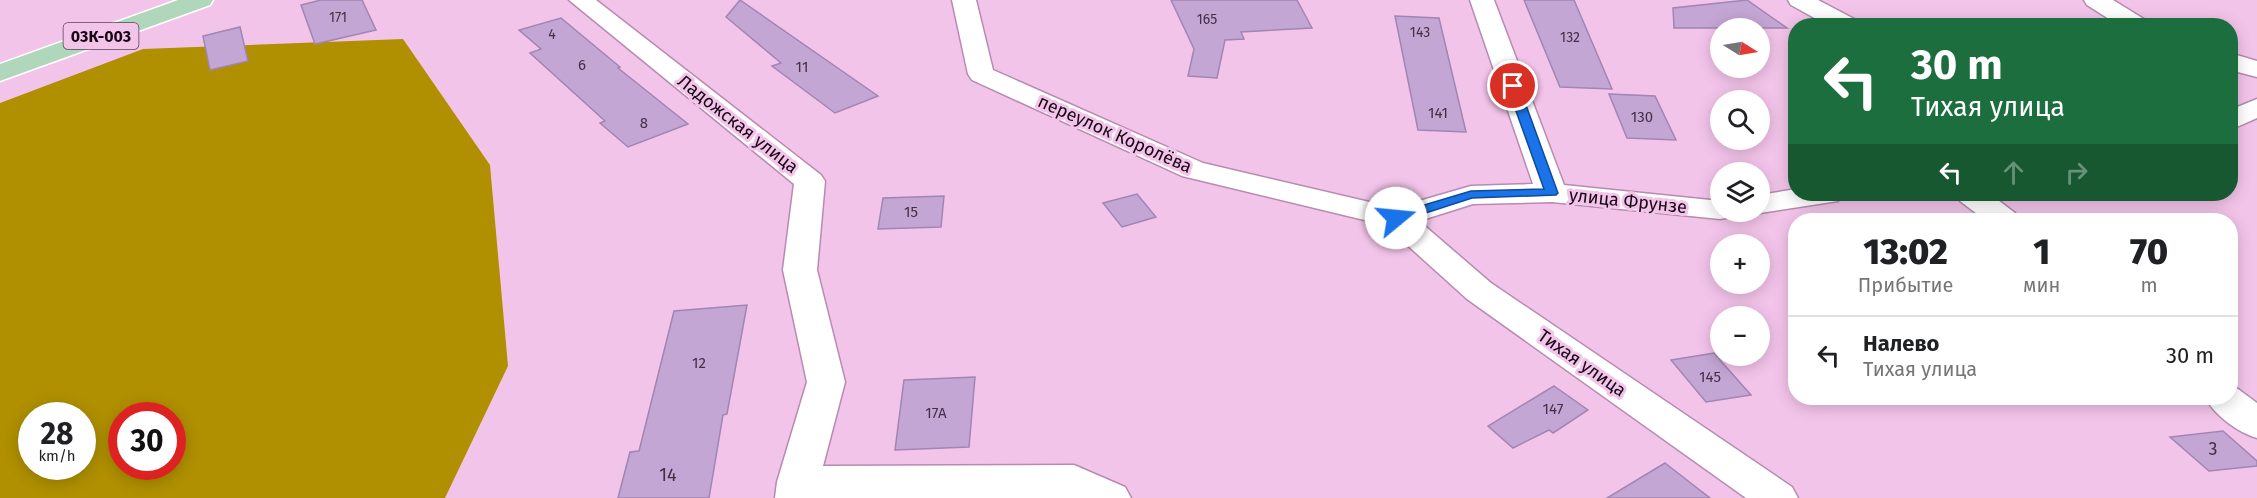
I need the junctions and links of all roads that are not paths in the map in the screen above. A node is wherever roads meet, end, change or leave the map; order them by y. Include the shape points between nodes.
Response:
1 (201, 0) edge
2 (581, 0) edge
3 (964, 0) edge
4 (1482, 0) edge
5 (1800, 0) edge
6 (2096, 0) edge
7 (1834, 18) edge
8 (2125, 18) edge
9 (2238, 63) edge
10 (2257, 69) edge
11 (0, 73) edge
12 (2257, 107) edge
13 (2238, 118) edge
14 (1552, 193) junction
15 (1788, 200) edge
16 (1980, 201) edge
17 (1770, 203) edge
18 (1710, 209) edge
19 (1995, 213) edge
20 (1396, 218) junction
21 (2233, 405) edge
22 (2257, 424) edge
23 (797, 490) edge
24 (1110, 498) edge
25 (1777, 498) edge

1 - 11 main road, 03К-003
2 - 23 street, Ладожская улица via 810,181 800,270 826,382
3 - 20 street, переулок Королёва via 981,74 1193,170
4 - 14 street
5 - 7 street
6 - 8 street
9 - 10 street
12 - 13 street
14 - 18 street, улица Фрунзе
14 - 20 street, улица Фрунзе via 1471,195
15 - 17 street
16 - 19 street
20 - 25 street, Тихая улица via 1479,291
21 - 22 street
23 - 24 street via 1074,481

